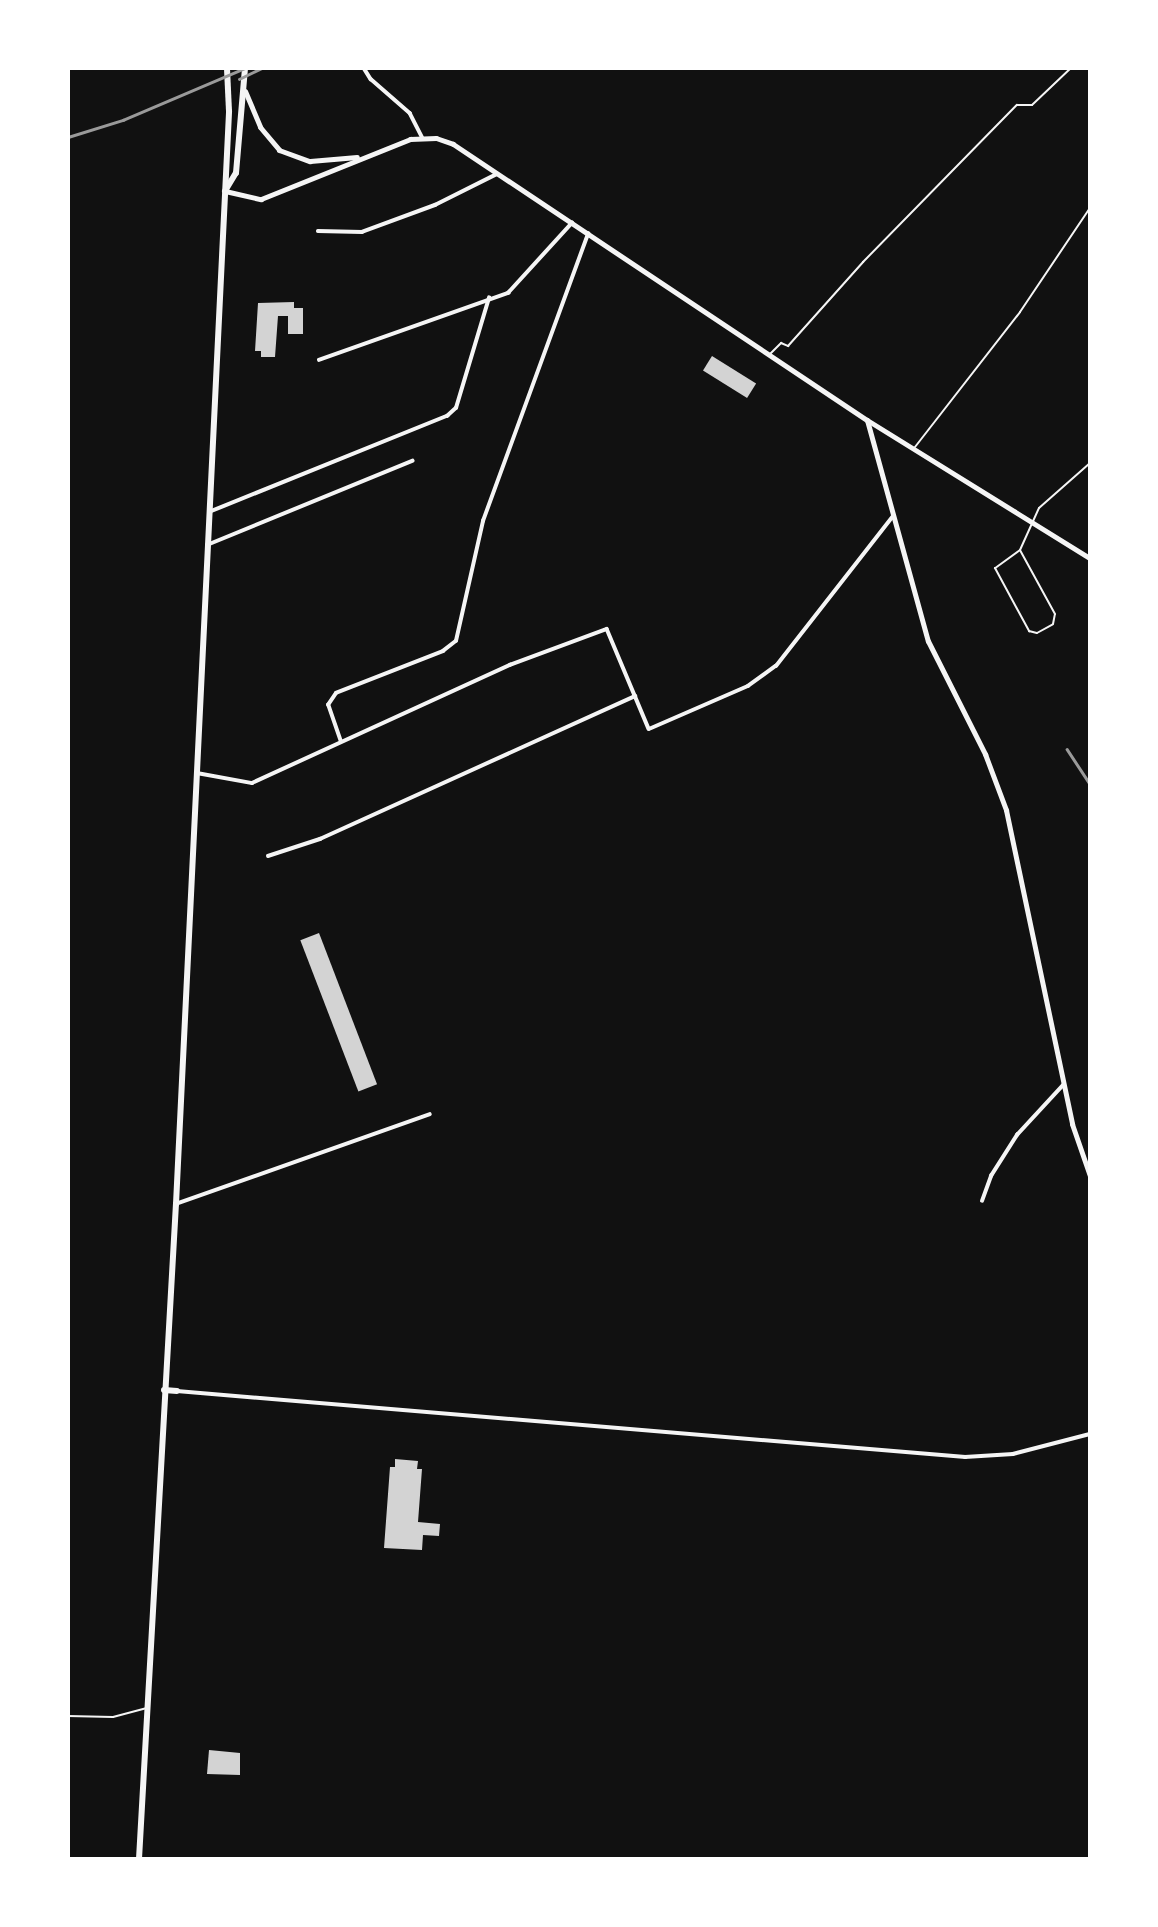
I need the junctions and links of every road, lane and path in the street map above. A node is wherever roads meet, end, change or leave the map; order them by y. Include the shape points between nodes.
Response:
1 (227, 68) edge
2 (244, 68) edge
3 (365, 68) edge
4 (1071, 68) edge
5 (245, 91) junction
6 (422, 136) junction
7 (364, 156) junction
8 (499, 173) junction
9 (225, 191) junction
10 (1090, 208) edge
11 (572, 223) junction
12 (318, 230) dead end
13 (588, 234) junction
14 (489, 298) junction
15 (770, 355) junction
16 (319, 360) dead end
17 (867, 420) junction
18 (914, 448) junction
19 (412, 461) dead end
20 (1090, 463) edge
21 (207, 513) junction
22 (893, 516) junction
23 (1031, 522) junction
24 (206, 545) junction
25 (1020, 550) junction
26 (1090, 558) edge
27 (635, 695) junction
28 (341, 743) junction
29 (194, 772) junction
30 (268, 856) dead end
31 (1064, 1084) junction
32 (430, 1114) dead end
33 (1090, 1177) edge
34 (982, 1200) dead end
35 (176, 1205) junction
36 (164, 1390) junction
37 (177, 1391) joint
38 (1090, 1434) edge
39 (146, 1707) junction
40 (68, 1716) edge
41 (139, 1859) edge

1 - 9 highway
2 - 5 highway
3 - 6 street via 370,79 410,113
4 - 15 lane via 1032,104 1017,106 788,346 781,343
5 - 7 main road via 255,118 279,150 310,161
5 - 9 highway via 236,173
6 - 7 main road
6 - 8 main road via 453,144
7 - 9 main road via 275,196 261,199
8 - 11 main road
8 - 12 street via 435,205 362,232
9 - 21 highway
10 - 18 lane via 1041,274 1020,312
11 - 13 main road
11 - 14 street via 514,288
13 - 15 main road
13 - 28 street via 483,521 456,641 443,651 336,693 328,705
14 - 16 street
14 - 21 street via 456,408 447,416
15 - 17 main road
17 - 18 main road
17 - 22 main road
18 - 23 main road
19 - 24 street
20 - 23 lane via 1039,508
21 - 24 highway
22 - 27 street via 776,666 748,686 649,729
22 - 31 main road via 928,641 985,754 1006,810
23 - 25 lane
23 - 26 main road
24 - 29 highway
25 - 25 lane via 1056,620 1037,633 1029,631 995,568
27 - 28 street via 607,629 510,666
27 - 30 street via 320,839
28 - 29 street via 252,783
29 - 35 highway
31 - 33 main road
31 - 34 street via 1017,1135 990,1176
32 - 35 street
35 - 36 highway
36 - 37 highway
36 - 39 highway
37 - 38 street via 965,1457 1013,1454
39 - 40 lane via 113,1717
39 - 41 highway

